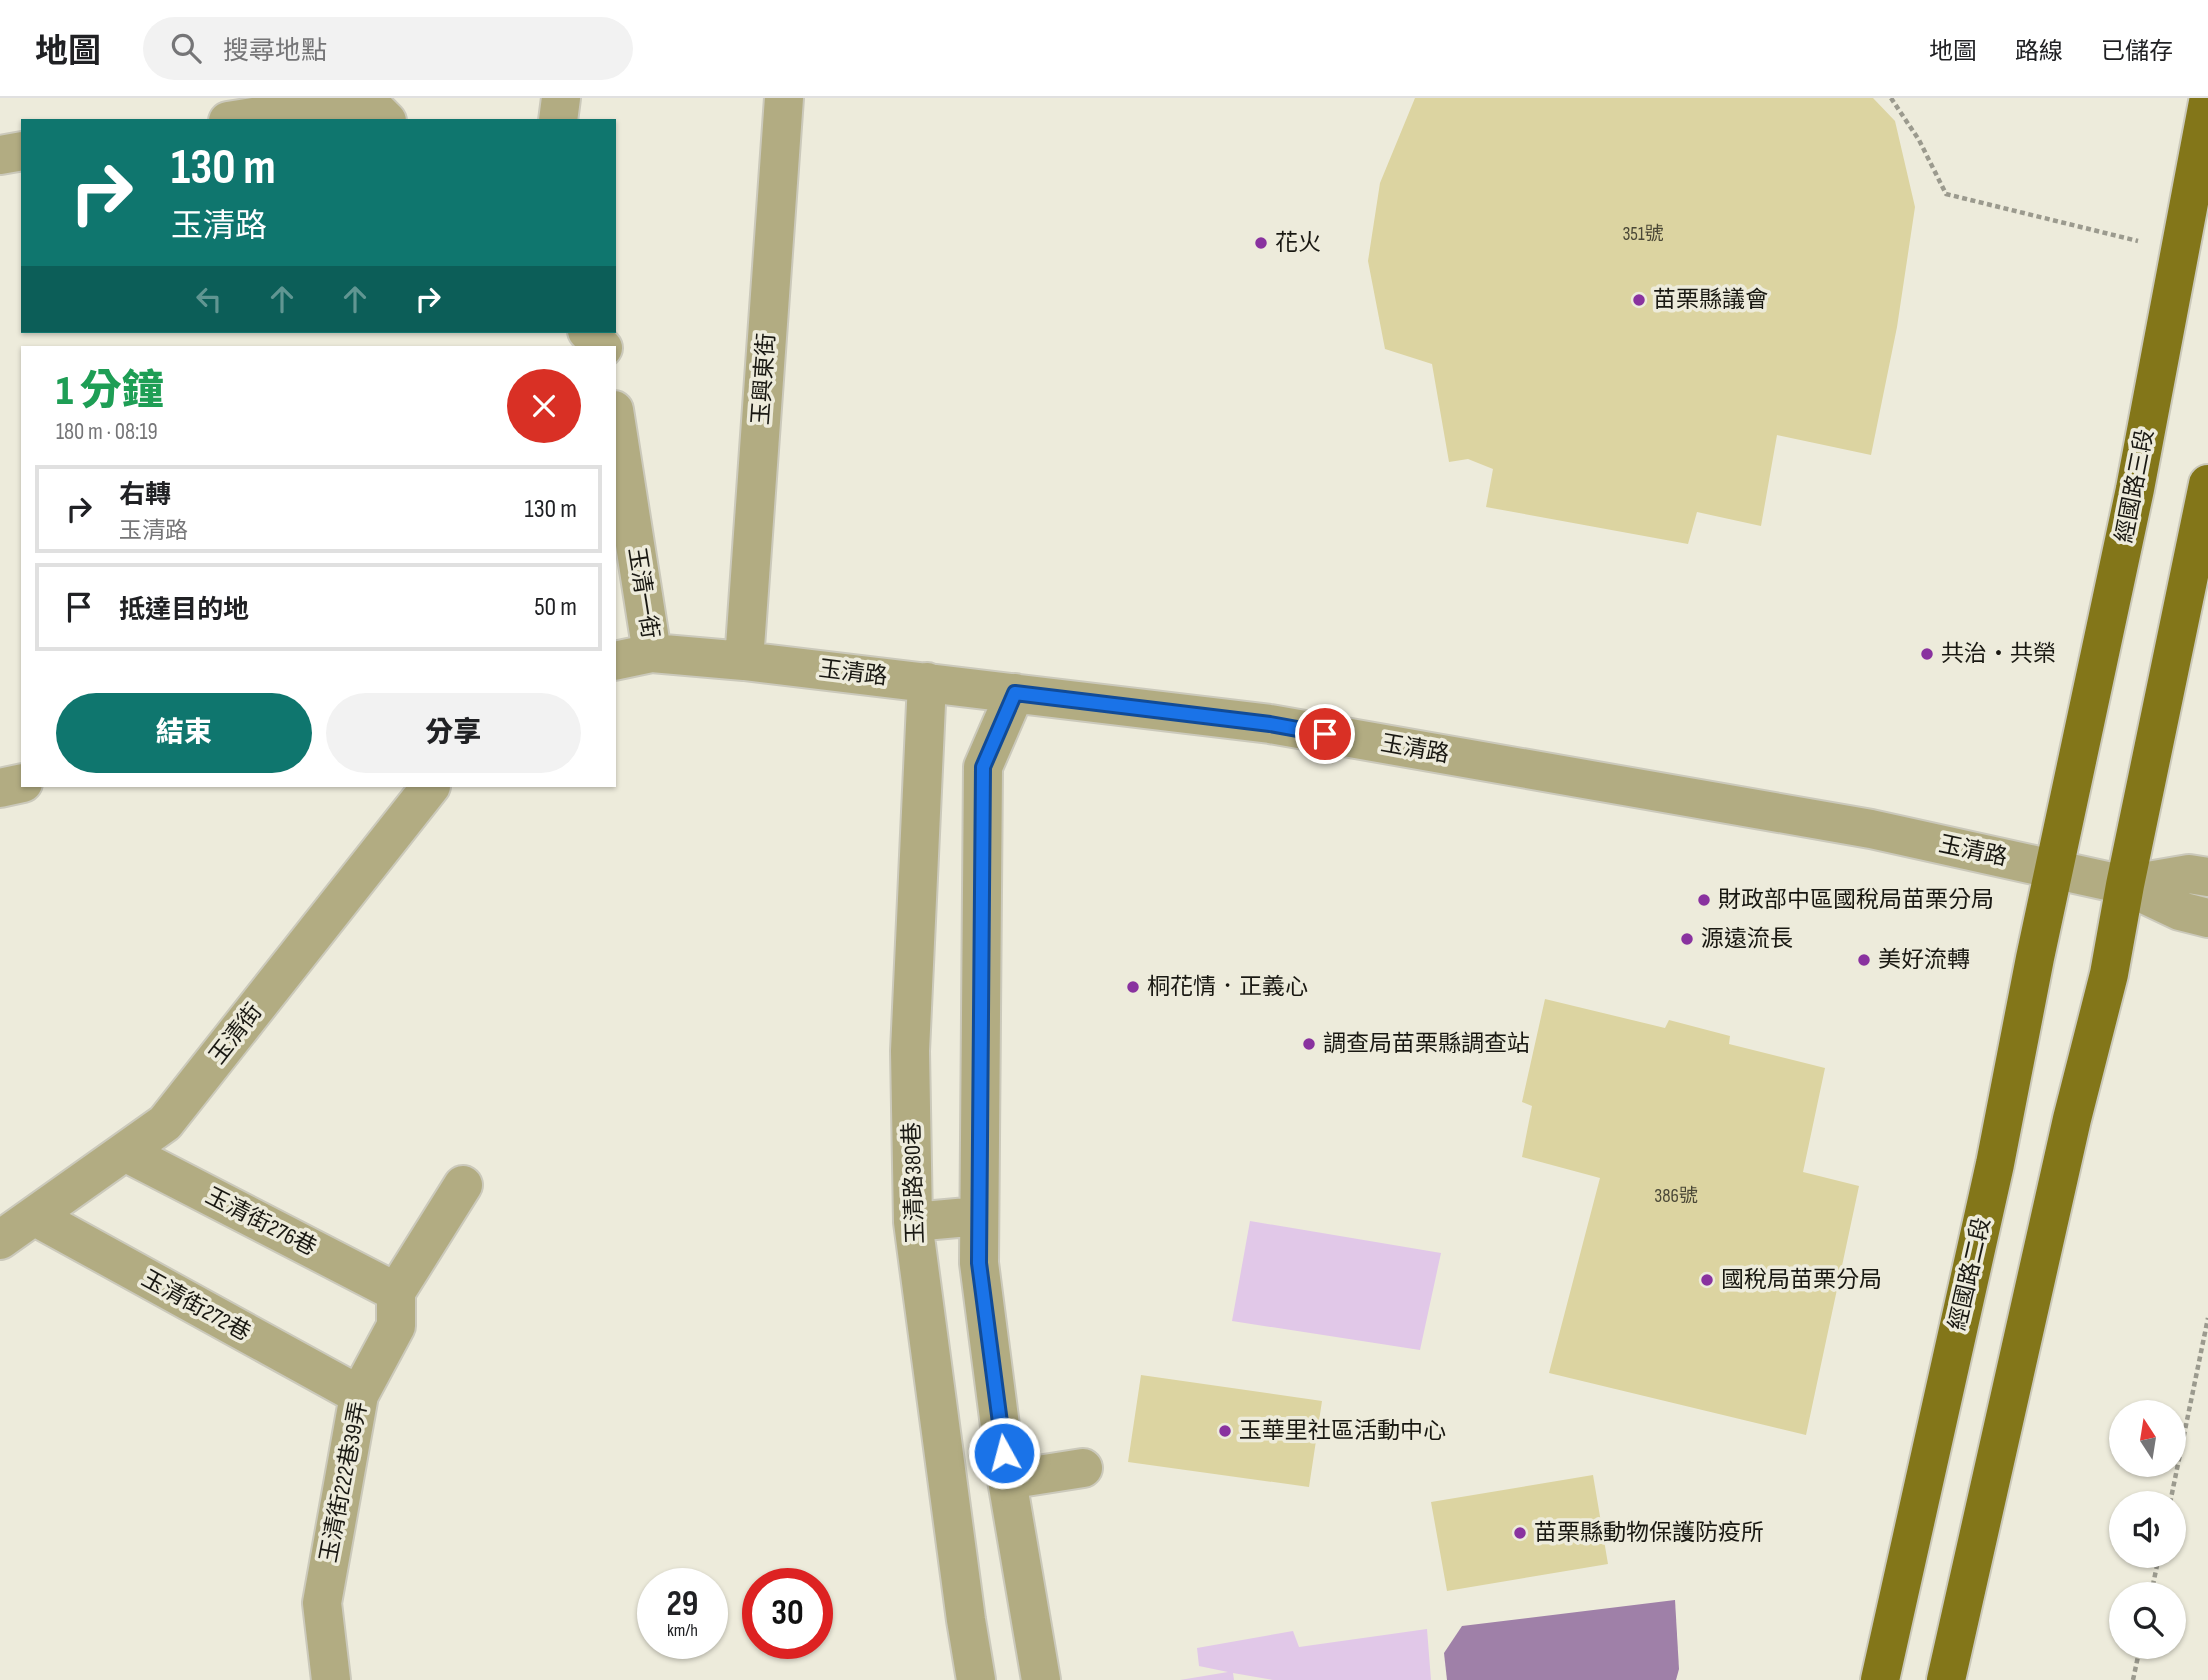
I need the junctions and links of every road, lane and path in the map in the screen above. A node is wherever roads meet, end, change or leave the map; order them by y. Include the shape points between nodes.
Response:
1 (561, 98) edge
2 (784, 98) edge
3 (1892, 98) edge
4 (2208, 102) edge
5 (311, 103) edge
6 (237, 119) edge
7 (385, 119) edge
8 (558, 119) edge
9 (21, 152) edge
10 (0, 155) edge
11 (2138, 241) dead end
12 (589, 333) edge
13 (601, 346) edge
14 (616, 423) edge
15 (2208, 484) edge
16 (652, 653) junction
17 (616, 661) edge
18 (744, 661) junction
19 (927, 682) junction
20 (1015, 693) junction
21 (21, 783) edge
22 (430, 787) edge
23 (0, 788) edge
24 (2056, 868) junction
25 (2203, 875) edge
26 (2125, 885) junction
27 (2199, 916) edge
28 (125, 1152) junction
29 (463, 1185) dead end
30 (34, 1216) junction
31 (979, 1216) junction
32 (913, 1222) junction
33 (0, 1240) edge
34 (396, 1292) junction
35 (2208, 1318) edge
36 (359, 1395) junction
37 (1083, 1468) dead end
38 (1007, 1480) junction
39 (2172, 1491) edge
40 (2137, 1659) edge
41 (331, 1680) edge
42 (976, 1680) edge
43 (1041, 1680) edge
44 (1880, 1680) edge
45 (1945, 1680) edge
46 (2133, 1680) edge

1 - 8 street
2 - 18 street, 玉興東街
3 - 11 path via 1947,194
4 - 24 main road, 經國路三段 via 2135,489
5 - 6 street
5 - 7 street via 376,110
9 - 10 street
12 - 13 street
14 - 16 street, 玉清一街
15 - 26 main road
16 - 17 street, 玉清路
16 - 18 street, 玉清路
18 - 19 street, 玉清路
19 - 20 street, 玉清路
19 - 32 street, 玉清路380巷 via 910,1051
20 - 24 street, 玉清路 via 1270,724 1871,829
20 - 31 street via 983,767
21 - 23 street
22 - 28 street, 玉清街 via 166,1123
24 - 26 street, 玉清路
24 - 44 main road, 經國路二段
25 - 26 street
26 - 27 street
26 - 45 main road via 2109,974
28 - 30 street, 玉清街
28 - 34 street, 玉清街276巷
29 - 34 street
30 - 33 street, 玉清街
30 - 36 street, 玉清街272巷
31 - 32 street
31 - 38 street via 979,1263
32 - 42 street, 玉清路380巷
34 - 36 street, 玉清街222巷39弄 via 396,1326
35 - 39 path
36 - 41 street, 玉清街222巷39弄 via 322,1603
37 - 38 street
38 - 43 street
40 - 46 path

